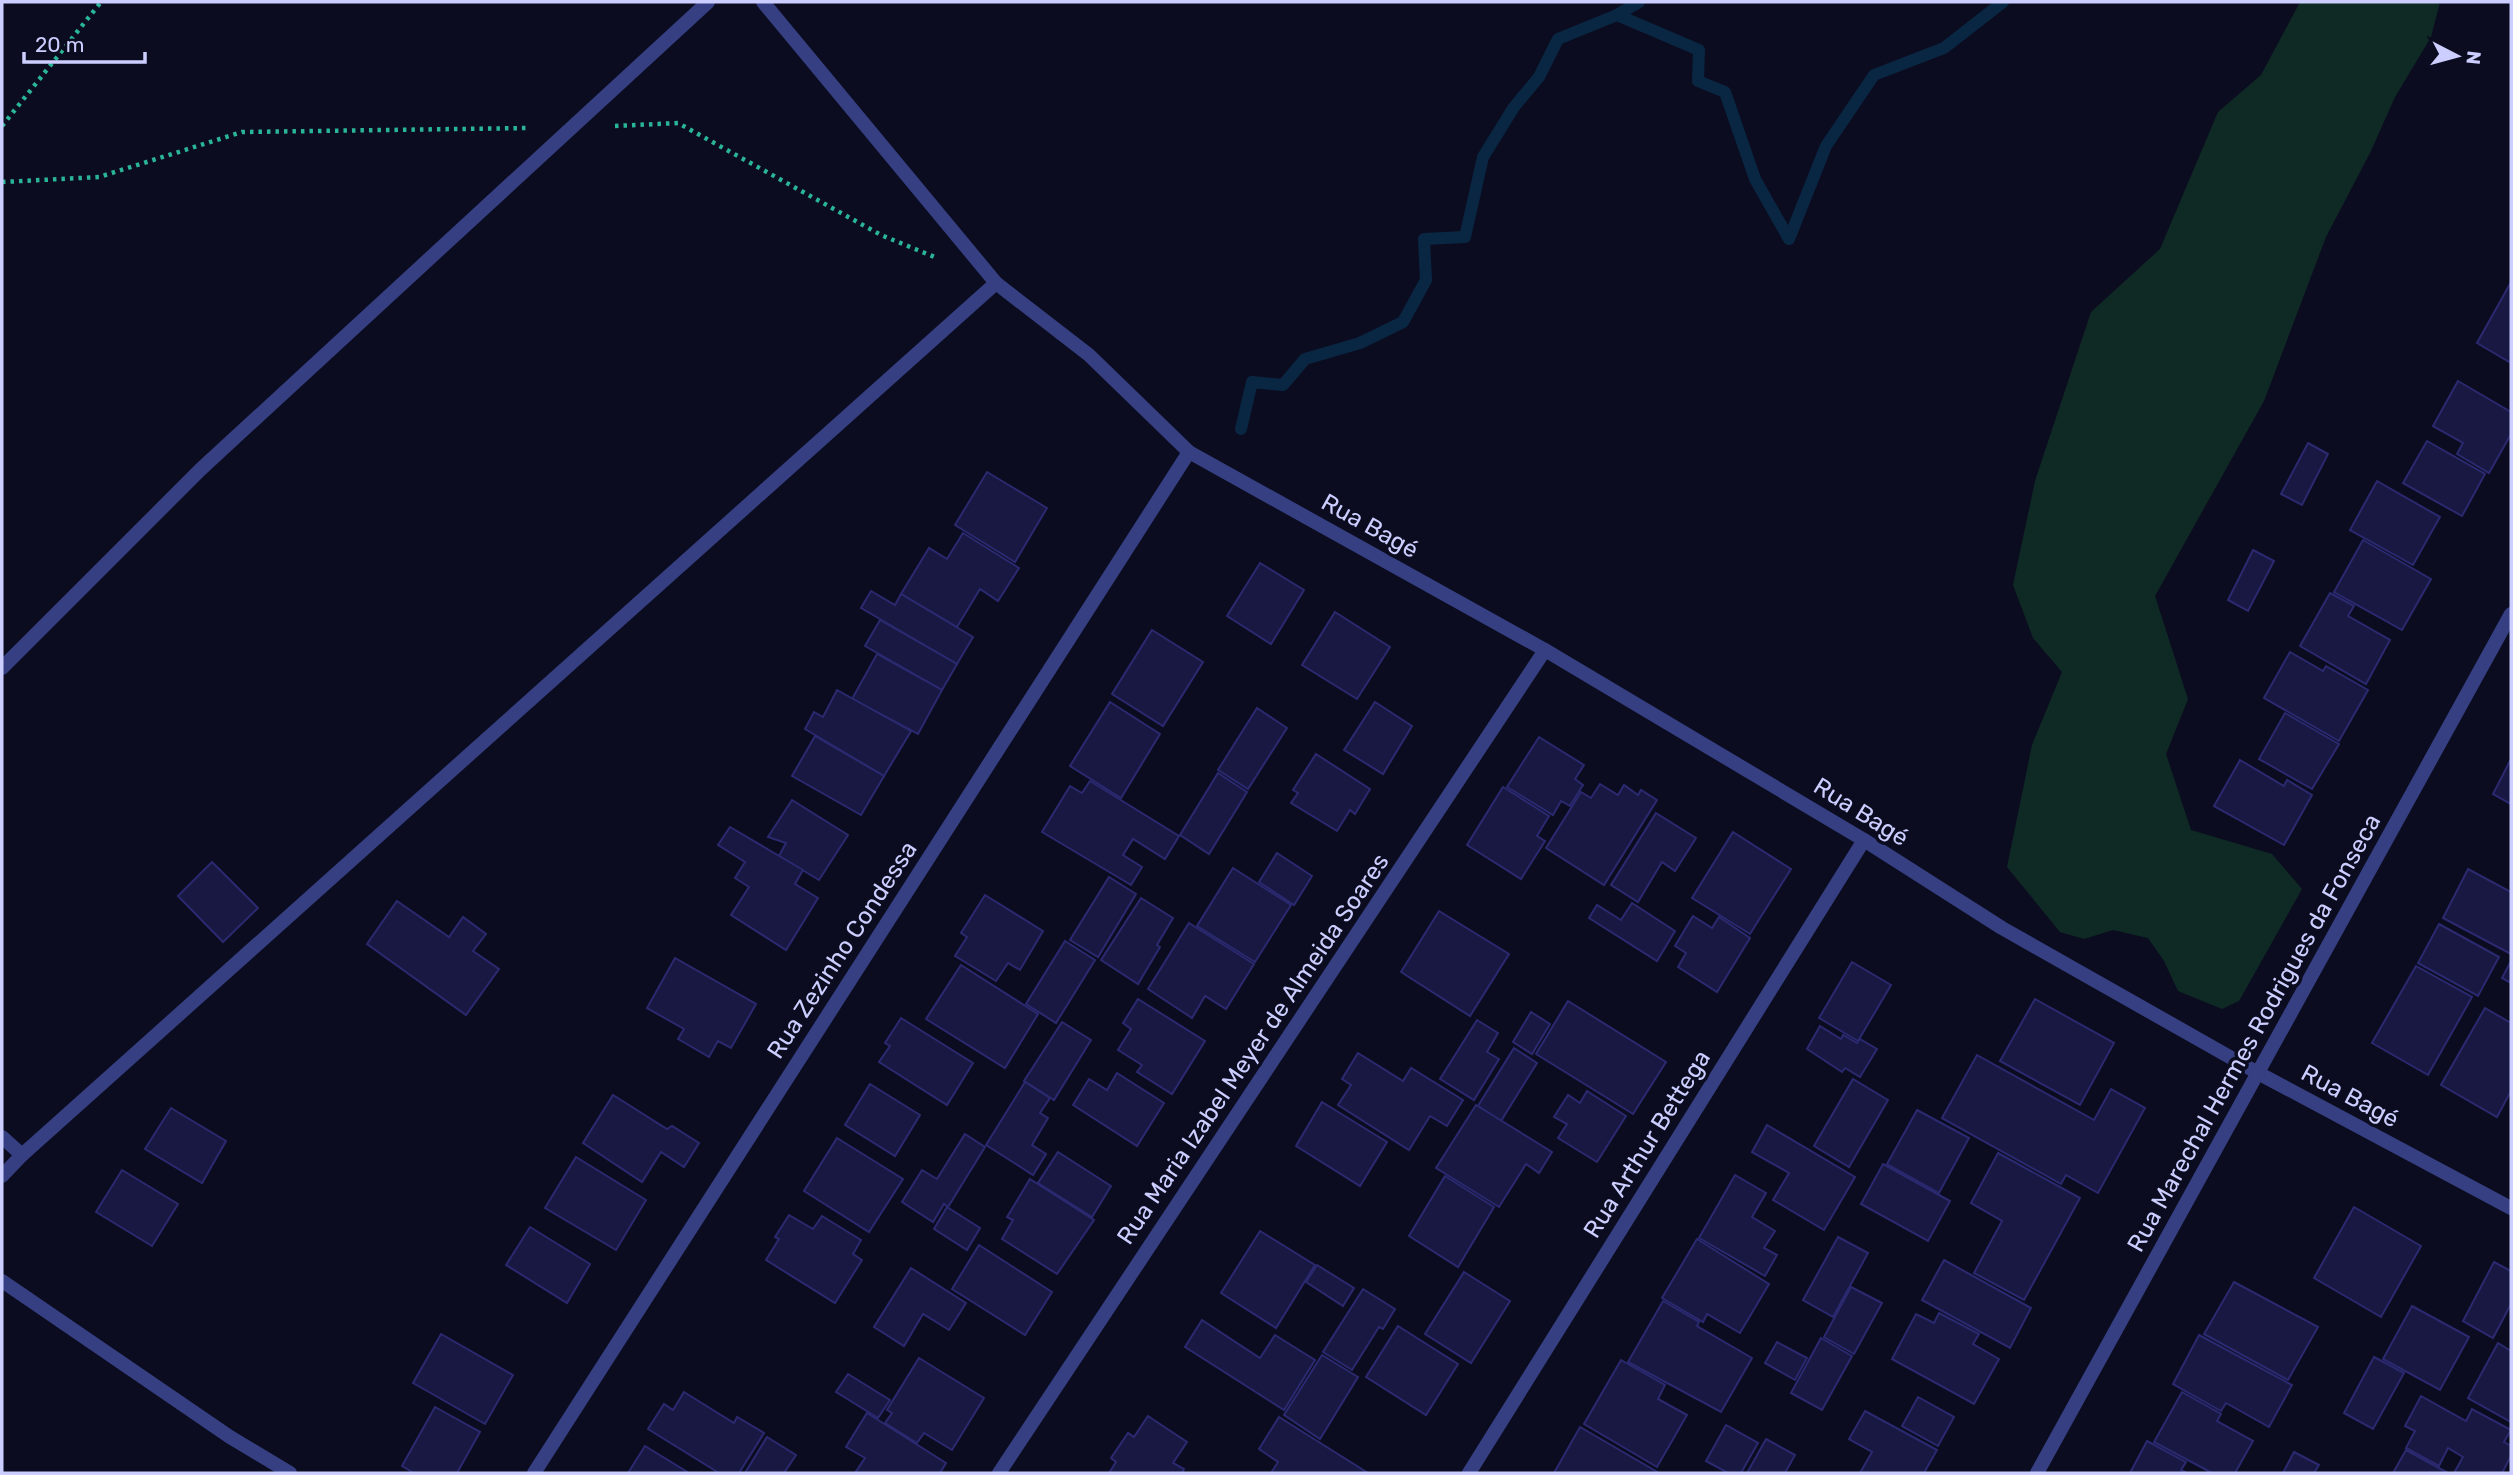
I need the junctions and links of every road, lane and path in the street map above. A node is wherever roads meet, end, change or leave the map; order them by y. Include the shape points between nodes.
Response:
1 (101, 2) edge
2 (708, 2) edge
3 (763, 2) edge
4 (2, 126) edge
5 (996, 283) junction
6 (1189, 452) junction
7 (2511, 614) edge
8 (1545, 650) junction
9 (2, 668) edge
10 (1864, 840) junction
11 (2258, 1073) junction
12 (2, 1137) edge
13 (22, 1155) junction
14 (2, 1176) edge
15 (2511, 1208) edge
16 (2, 1281) edge
17 (290, 1473) edge
18 (534, 1473) edge
19 (999, 1473) edge
20 (1469, 1473) edge
21 (2037, 1473) edge

1 - 4 path
2 - 9 street via 201,469
3 - 5 street, Rua Bagé
5 - 6 street, Rua Bagé via 1089,355
5 - 13 street
6 - 8 street, Rua Bagé
6 - 18 street, Rua Zezinho Condessa
7 - 11 street, Rua Marechal Hermes Rodrigues da Fonseca
8 - 10 street, Rua Bagé
8 - 19 street, Rua Maria Izabel Meyer de Almeida Soares
10 - 11 street, Rua Bagé via 2002,928
10 - 20 street, Rua Arthur Bettega
11 - 15 street, Rua Bagé
11 - 21 street, Rua Marechal Hermes Rodrigues da Fonseca
12 - 13 street
13 - 14 street
16 - 17 street

